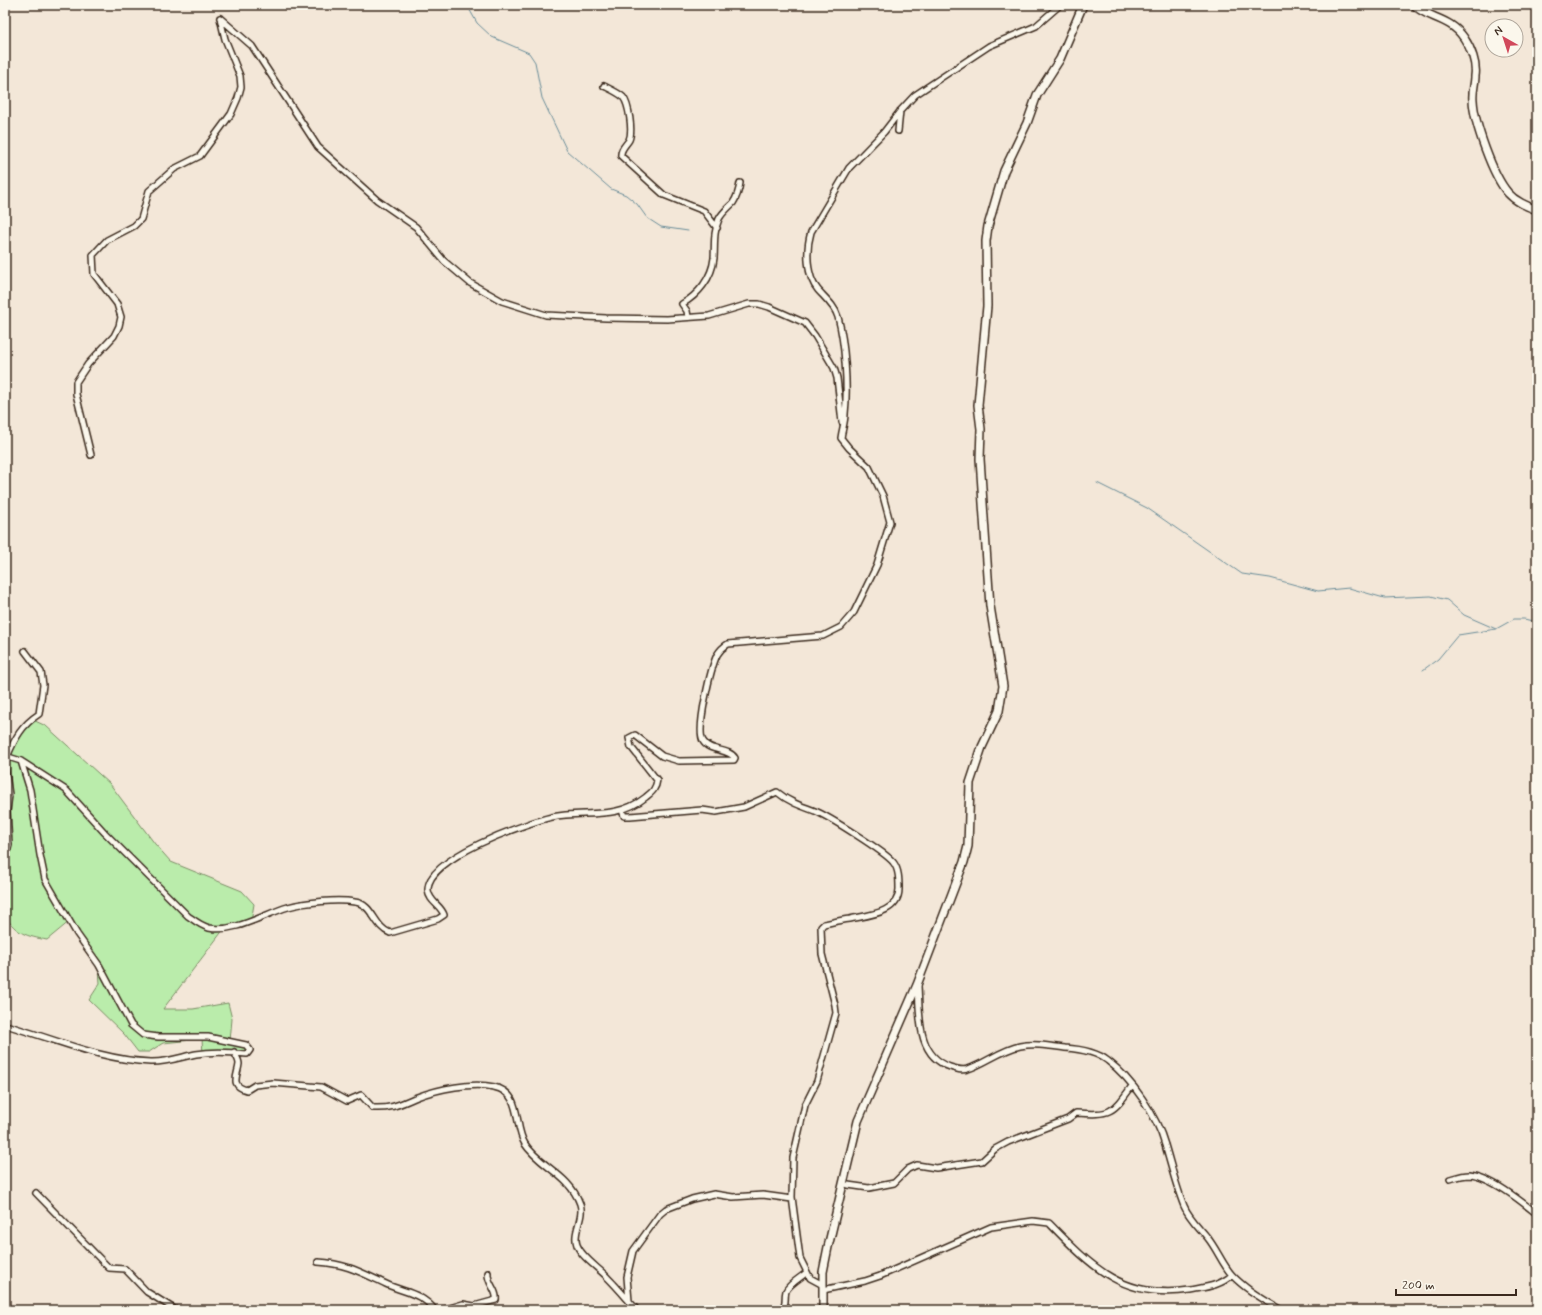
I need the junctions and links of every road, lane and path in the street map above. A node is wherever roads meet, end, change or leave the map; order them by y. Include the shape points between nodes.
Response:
1 (1060, 5) edge
2 (1083, 5) edge
3 (1414, 5) edge
4 (604, 86) dead end
5 (901, 110) junction
6 (898, 131) dead end
7 (740, 183) dead end
8 (1537, 210) edge
9 (717, 228) junction
10 (688, 317) junction
11 (843, 427) junction
12 (91, 455) dead end
13 (25, 651) dead end
14 (6, 756) edge
15 (21, 761) junction
16 (5, 766) edge
17 (622, 810) junction
18 (5, 860) edge
19 (917, 985) junction
20 (5, 1025) edge
21 (234, 1052) junction
22 (1132, 1086) junction
23 (1450, 1179) dead end
24 (848, 1185) dead end
25 (36, 1193) dead end
26 (792, 1199) junction
27 (1537, 1214) edge
28 (318, 1262) dead end
29 (488, 1273) dead end
30 (806, 1273) junction
31 (1232, 1275) junction
32 (823, 1288) junction
33 (629, 1301) junction
34 (176, 1310) edge
35 (434, 1310) edge
36 (443, 1310) edge
37 (637, 1310) edge
38 (782, 1310) edge
39 (823, 1310) edge
40 (1281, 1310) edge

1 - 5 street via 1036,26 989,46 966,61 915,96
2 - 19 street via 1060,59 1037,96 1004,171 988,226 987,306 978,405 990,606 1002,669 1003,693 999,711 982,747 970,783 968,846 964,862
3 - 8 street via 1445,20 1464,37 1476,74 1473,109 1493,167 1509,194
4 - 9 street via 623,97 631,122 630,138 621,156 664,196 704,211
5 - 6 street
5 - 11 street via 884,132 849,168 808,241 812,282 838,315 845,360
7 - 9 street via 734,200 719,220
9 - 10 street via 713,235 714,260 711,271 696,295 682,304
10 - 11 street via 709,316 750,304 759,304 805,322 834,368 839,386
10 - 12 street via 606,318 546,315 502,301 480,290 444,261 416,227 377,200 318,147 252,46 220,18 225,39 240,76 238,98 231,114 200,156 174,169 149,191 141,219 134,226 107,240 93,255 94,274 117,304 121,317 114,336 88,364 76,382 76,394
11 - 17 street via 841,438 869,466 883,496 890,522 877,565 854,612 841,627 823,636 728,644 722,648 716,659 701,718 702,738 707,746 732,755 734,760 679,761 662,756 634,735 631,736 628,738 629,742 653,774 656,786 638,804
13 - 14 street via 41,672 43,685 39,714 22,726
14 - 15 street
15 - 17 street via 66,790 188,916 201,925 220,929 290,906 310,903 356,902 364,905 384,931 394,932 438,919 444,915 430,899 428,889 432,877 439,868 457,856 504,834 554,817
15 - 21 street via 30,790 45,879 98,965 131,1025 143,1034 208,1037 246,1045 250,1050 248,1054
16 - 18 street via 9,796 9,845
17 - 26 street via 624,816 702,810 716,812 744,807 777,792 796,805 815,811 857,837 882,853 896,867 899,897 893,905 861,918 824,924 821,927 822,954 836,1013 817,1081 805,1105 793,1158
19 - 22 street via 918,1016 923,1038 927,1048 945,1066 966,1070 1007,1050 1038,1044 1097,1054 1108,1060
19 - 32 street via 858,1121 828,1247
20 - 21 street via 110,1057 132,1061 153,1062 197,1054
21 - 33 street via 239,1060 235,1078 238,1085 247,1090 273,1083 321,1087 347,1101 361,1095 373,1108 392,1108 422,1095 468,1085 494,1087 504,1091 513,1100 524,1142 530,1151 556,1171 572,1188 580,1203 582,1212 576,1245
22 - 24 street via 1116,1108 1104,1114 1076,1113 1068,1119 1008,1142 995,1149 982,1161 936,1168 917,1165 908,1169 894,1183 869,1188
22 - 31 street via 1165,1144 1186,1211 1215,1247
23 - 27 street via 1464,1175 1479,1177 1509,1192
25 - 34 street via 108,1268 125,1269 147,1292
26 - 30 street via 800,1258
26 - 33 street via 763,1195 734,1197 714,1194 666,1208 633,1252 627,1277
28 - 35 street via 337,1263 358,1270 387,1285 417,1295
29 - 36 street via 496,1300 474,1306 463,1304
30 - 32 street
30 - 38 street via 789,1286
31 - 32 street via 1214,1286 1174,1292 1164,1293 1133,1286 1105,1274 1090,1263 1049,1223 1033,1221 991,1227 880,1276
31 - 40 street
32 - 39 street
33 - 37 street

